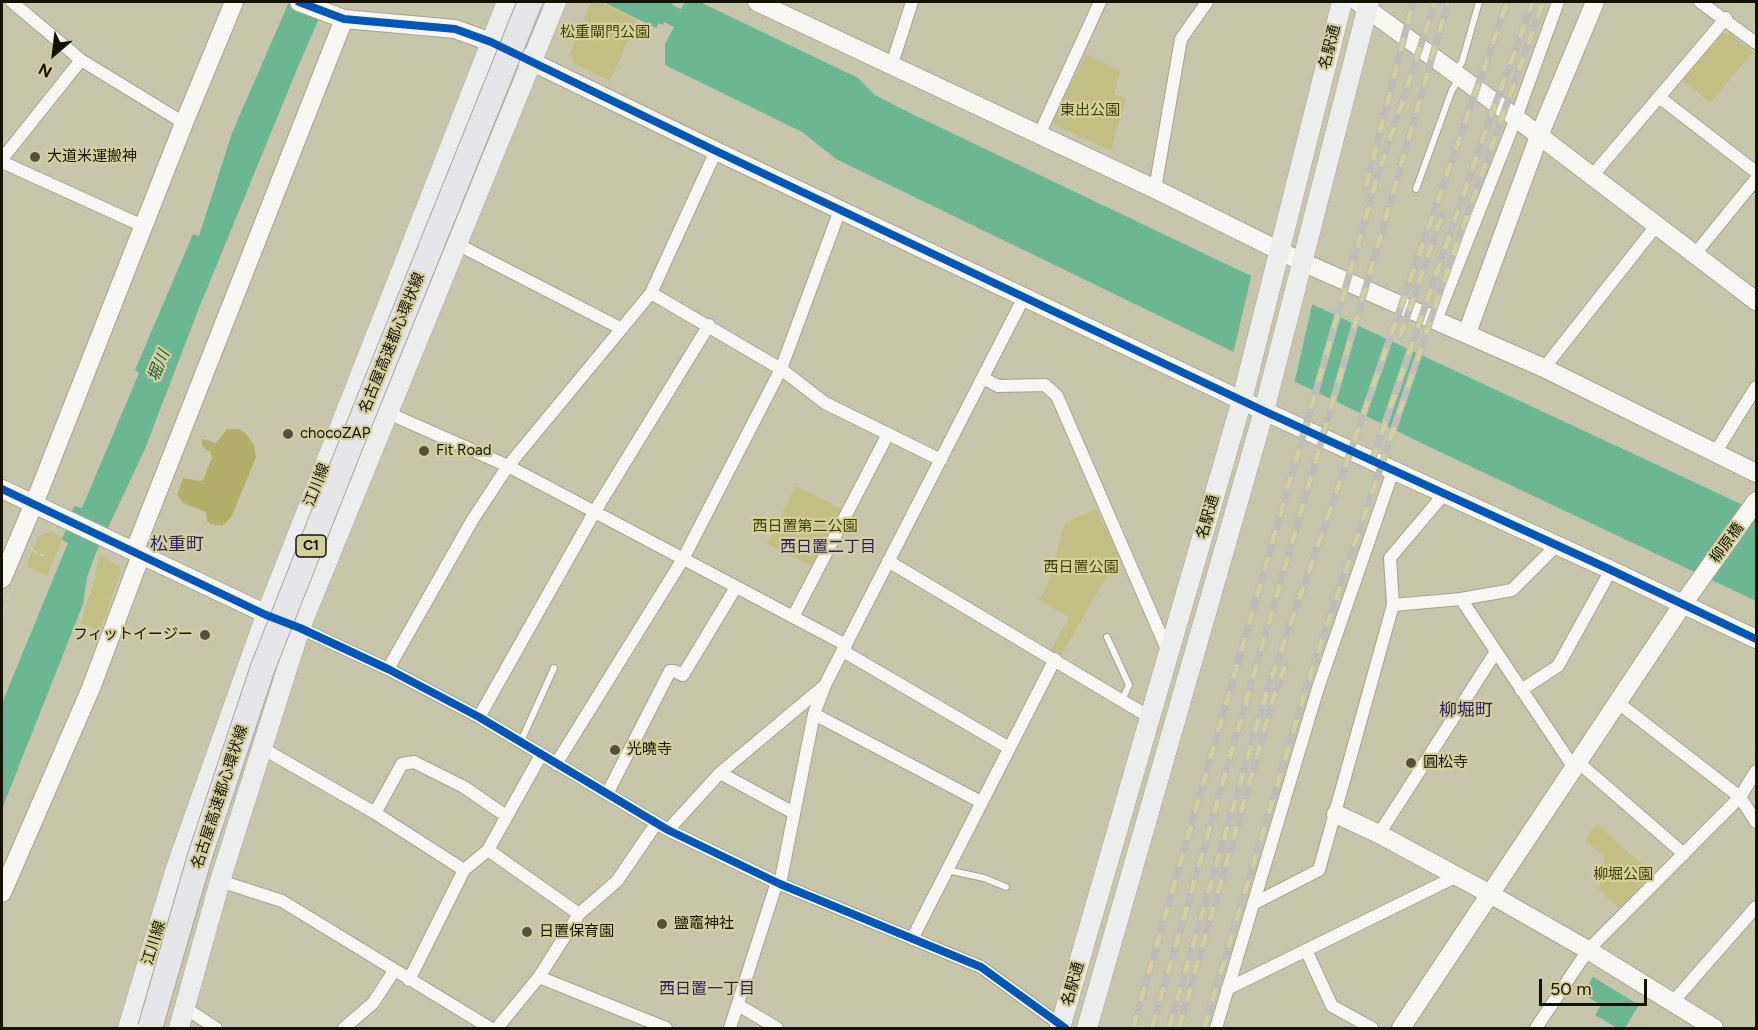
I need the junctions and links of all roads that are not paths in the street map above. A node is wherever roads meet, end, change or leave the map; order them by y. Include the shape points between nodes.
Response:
1 (12, 2) edge
2 (234, 2) edge
3 (299, 2) edge
4 (530, 2) edge
5 (537, 2) edge
6 (555, 2) edge
7 (757, 2) edge
8 (912, 2) edge
9 (1100, 2) edge
10 (1207, 2) edge
11 (1342, 2) edge
12 (1479, 2) edge
13 (1558, 2) edge
14 (1595, 2) edge
15 (1700, 2) edge
16 (1365, 4) edge
17 (504, 9) edge
18 (340, 17) junction
19 (1726, 18) junction
20 (490, 42) junction
21 (1756, 43) edge
22 (81, 60) junction
23 (531, 62) junction
24 (892, 64) junction
25 (501, 75) junction
26 (1457, 75) junction
27 (1659, 97) junction
28 (1516, 118) junction
29 (184, 123) junction
30 (1039, 135) junction
31 (1539, 136) junction
32 (716, 151) junction
33 (2, 161) edge
34 (1756, 172) edge
35 (1592, 176) junction
36 (1756, 179) edge
37 (1155, 189) junction
38 (1416, 189) dead end
39 (840, 210) junction
40 (143, 225) junction
41 (1656, 226) junction
42 (457, 244) junction
43 (1278, 250) junction
44 (1695, 254) junction
45 (1302, 262) junction
46 (651, 292) junction
47 (1024, 297) junction
48 (1756, 302) edge
49 (1436, 320) junction
50 (709, 326) junction
51 (620, 328) junction
52 (1467, 333) junction
53 (1544, 368) junction
54 (781, 369) junction
55 (983, 378) junction
56 (1756, 387) edge
57 (1242, 400) junction
58 (1264, 411) junction
59 (388, 413) junction
60 (888, 435) junction
61 (1715, 453) junction
62 (940, 460) junction
63 (508, 466) junction
64 (1393, 471) junction
65 (1756, 473) edge
66 (2, 489) edge
67 (1444, 494) junction
68 (1755, 502) edge
69 (34, 504) junction
70 (595, 511) junction
71 (1557, 545) junction
72 (138, 554) junction
73 (683, 559) junction
74 (888, 561) junction
75 (1611, 570) junction
76 (2, 579) edge
77 (736, 587) junction
78 (1461, 599) junction
79 (1683, 604) junction
80 (1393, 605) junction
81 (266, 615) junction
82 (793, 617) junction
83 (300, 628) junction
84 (1107, 637) dead end
85 (1756, 639) edge
86 (845, 648) junction
87 (1495, 653) junction
88 (1169, 655) junction
89 (1055, 659) junction
90 (554, 668) dead end
91 (388, 669) junction
92 (825, 685) junction
93 (1521, 690) junction
94 (1122, 700) junction
95 (1617, 702) junction
96 (814, 714) junction
97 (479, 717) junction
98 (1151, 718) junction
99 (520, 742) junction
100 (262, 748) junction
101 (1009, 748) junction
102 (541, 755) junction
103 (556, 764) junction
104 (1576, 765) junction
105 (1756, 771) edge
106 (720, 773) junction
107 (607, 794) junction
108 (1740, 797) junction
109 (981, 802) junction
110 (375, 813) junction
111 (794, 813) junction
112 (1336, 814) junction
113 (506, 816) junction
114 (1756, 822) edge
115 (656, 824) junction
116 (668, 830) junction
117 (1378, 834) junction
118 (488, 850) junction
119 (1684, 854) junction
120 (464, 870) junction
121 (947, 870) junction
122 (1457, 876) junction
123 (220, 881) junction
124 (778, 883) junction
125 (1006, 887) dead end
126 (2, 893) edge
127 (1490, 894) junction
128 (1253, 904) junction
129 (1756, 907) edge
130 (579, 914) junction
131 (912, 939) junction
132 (1306, 950) junction
133 (1588, 950) junction
134 (394, 971) junction
135 (539, 977) junction
136 (409, 980) junction
137 (1227, 989) junction
138 (1672, 1003) junction
139 (738, 1005) junction
140 (185, 1008) junction
141 (1062, 1027) edge
142 (128, 1029) edge
143 (150, 1029) edge
144 (179, 1029) edge
145 (216, 1029) edge
146 (344, 1029) edge
147 (490, 1029) edge
148 (497, 1029) edge
149 (666, 1029) edge
150 (730, 1029) edge
151 (777, 1029) edge
152 (1087, 1029) edge
153 (1216, 1029) edge
154 (1372, 1029) edge
155 (1401, 1029) edge
156 (1536, 1029) edge
157 (1714, 1029) edge

1 - 22 street
2 - 29 street
3 - 18 street
4 - 25 highway, 名古屋高速都心環状線 / C1, bridge
5 - 25 highway, bridge
6 - 23 main road
7 - 24 street
8 - 24 street
9 - 30 street
10 - 37 street via 1181,39
11 - 43 main road, 名駅通
12 - 26 lane
13 - 28 street
14 - 31 street
15 - 19 street
16 - 26 street
16 - 45 main road, 名駅通
17 - 20 main road, 江川線
18 - 20 street via 456,29
18 - 72 street
19 - 21 street
19 - 27 street
20 - 23 street
20 - 81 main road, 江川線
22 - 29 street
22 - 33 street
23 - 32 street
23 - 42 main road
24 - 30 street
25 - 143 highway, 名古屋高速都心環状線 / C1, bridge via 263,667 200,856
26 - 28 street
26 - 38 lane
27 - 34 street
27 - 35 street
28 - 31 street
28 - 49 street
29 - 40 street
30 - 37 street
31 - 35 street
31 - 52 street
32 - 39 street
32 - 46 street
33 - 40 street
35 - 41 street
36 - 44 street
37 - 43 street
39 - 47 street
39 - 54 street
40 - 69 street
41 - 44 street
41 - 53 street
42 - 51 street
42 - 59 main road
43 - 45 street
43 - 57 main road, 名駅通
44 - 48 street
45 - 49 street
45 - 58 main road, 名駅通
46 - 50 street
46 - 51 street
47 - 55 street
47 - 57 street
49 - 52 street
50 - 54 street
50 - 70 street
51 - 63 street
52 - 53 street
53 - 61 street
54 - 60 street via 825,404
54 - 73 street
55 - 62 street
55 - 88 street via 998,386 1045,385 1057,396
56 - 61 street
57 - 58 street
57 - 88 main road, 名駅通
58 - 64 street
58 - 152 main road, 名駅通
59 - 63 street
59 - 83 main road
60 - 62 street
60 - 82 street
61 - 65 street
62 - 74 street
63 - 70 street
63 - 91 street via 473,519
64 - 67 street
64 - 128 street via 1318,688
66 - 69 street
67 - 71 street
67 - 80 street via 1390,558
68 - 79 street, 柳原橋
69 - 72 street
69 - 76 street
70 - 73 street
70 - 97 street
71 - 75 street
71 - 78 street via 1512,590
72 - 81 street
72 - 126 street via 91,688
73 - 77 street
73 - 103 street
74 - 86 street
74 - 89 street
75 - 79 street
75 - 93 street via 1558,666
77 - 82 street
77 - 107 street via 683,675 670,671
78 - 80 street
78 - 87 street
79 - 85 street
79 - 95 street, 柳原橋
80 - 112 street
81 - 83 street
81 - 142 main road, 江川線 via 176,868
82 - 86 street
83 - 91 street
83 - 100 main road
84 - 94 lane via 1129,685
86 - 92 street
86 - 101 street
87 - 93 street
87 - 117 street
88 - 98 main road, 名駅通
89 - 94 street
89 - 101 street
90 - 99 lane
91 - 97 street
92 - 96 street
92 - 106 street
93 - 104 street
94 - 98 street
95 - 104 street, 柳原橋
95 - 108 street
96 - 109 street
96 - 111 street
97 - 99 street
98 - 141 main road, 名駅通
99 - 102 street
100 - 110 street
100 - 123 main road
101 - 109 street
102 - 103 street
102 - 113 street
103 - 107 street
104 - 119 street
104 - 127 street, 柳原橋
105 - 108 street
106 - 111 street
106 - 116 street
107 - 115 street
108 - 114 street
108 - 119 street
109 - 121 street
110 - 113 street via 402,764 414,762 464,787
110 - 120 street
111 - 124 street
112 - 117 street
112 - 128 street via 1319,870
113 - 118 street
115 - 116 street
115 - 130 street via 617,881
116 - 124 street
117 - 122 street
118 - 120 street
118 - 130 street
119 - 133 street
120 - 136 street
121 - 125 lane
121 - 131 street
122 - 127 street
122 - 132 street
123 - 134 street via 282,901
123 - 140 main road
124 - 131 street
124 - 139 street
127 - 133 street
127 - 155 street, 柳原橋
128 - 137 street
129 - 138 street
130 - 135 street
131 - 141 street via 981,967
132 - 137 street
132 - 154 street via 1332,1006
133 - 138 street
133 - 156 street
134 - 136 street
134 - 146 street via 374,1003
135 - 148 street
135 - 149 street
136 - 147 street
137 - 153 street
138 - 157 street
139 - 150 street
139 - 151 street
140 - 144 main road
140 - 145 street

